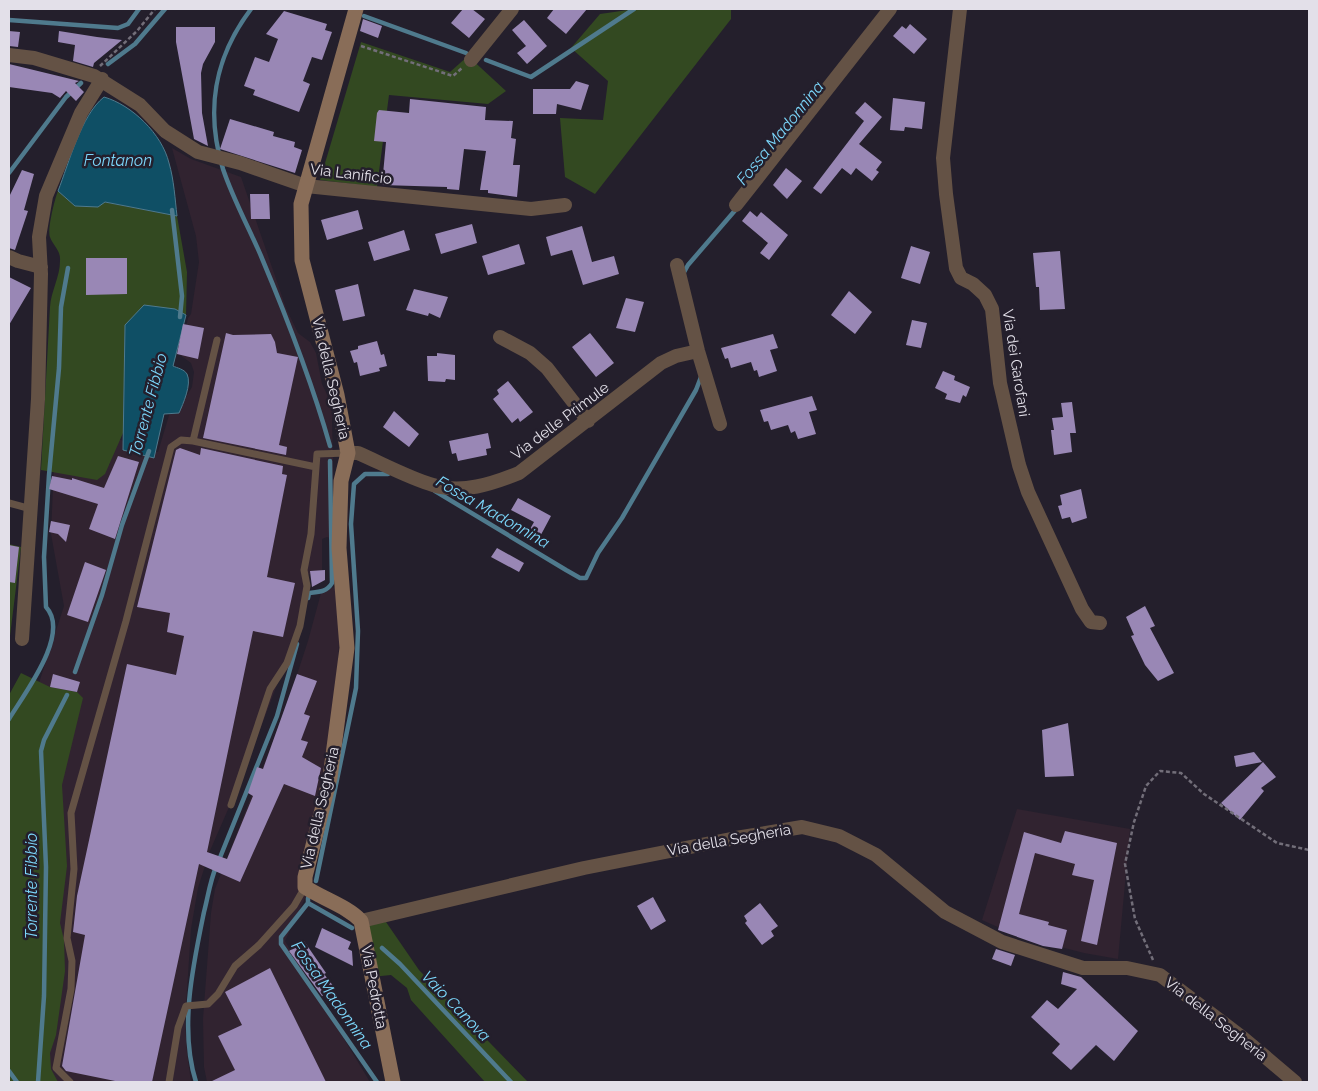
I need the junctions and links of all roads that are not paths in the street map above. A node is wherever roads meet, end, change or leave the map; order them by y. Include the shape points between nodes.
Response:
1 (356, 9) edge
2 (512, 9) edge
3 (890, 9) edge
4 (960, 9) edge
5 (9, 55) edge
6 (471, 60) road end
7 (98, 77) junction
8 (306, 186) junction
9 (565, 205) dead end
10 (736, 205) dead end
11 (9, 257) edge
12 (677, 265) dead end
13 (41, 267) junction
14 (500, 337) dead end
15 (217, 340) dead end
16 (698, 351) junction
17 (588, 422) junction
18 (720, 424) dead end
19 (193, 441) junction
20 (348, 453) junction
21 (316, 466) junction
22 (9, 504) edge
23 (31, 508) junction
24 (1100, 622) dead end
25 (22, 638) dead end
26 (231, 805) dead end
27 (305, 887) junction
28 (361, 921) junction
29 (70, 1082) edge
30 (169, 1082) edge
31 (393, 1082) edge
32 (1295, 1082) edge

1 - 8 street, Via della Segheria
2 - 6 street
3 - 10 street
4 - 24 street, Via dei Garofani via 943,158 956,268 961,278 985,295 992,309 1000,383 1028,492 1082,609 1091,622
5 - 7 street, Via Lanificio via 34,58
7 - 8 street, Via Lanificio via 140,105 164,131 198,152
7 - 13 street via 46,196 39,237
8 - 9 street, Via Lanificio via 531,209
8 - 20 street, Via della Segheria via 301,204 302,260 337,395
11 - 13 street
12 - 16 street
13 - 23 street
14 - 17 street via 530,353 547,368
15 - 19 lane
16 - 17 street, Via delle Primule via 661,363
16 - 18 street
17 - 20 street, Via delle Primule via 519,473 495,483 466,489 433,486 358,453
19 - 21 lane
19 - 29 lane via 181,440 171,447 71,812 74,869 67,938 72,961 71,989 56,1068
20 - 21 lane via 317,454
20 - 27 street, Via della Segheria via 341,481 339,548 347,648 330,778
21 - 26 lane via 311,534 304,570 307,586 300,626 287,664 270,689
22 - 23 lane
23 - 25 street
27 - 28 street, Via della Segheria via 324,900 352,912
27 - 30 lane via 288,912 235,966 218,994 208,1004 186,1006 178,1028
28 - 31 street, Via Pedrotta
28 - 32 street, Via della Segheria via 584,868 802,827 839,836 876,855 945,912 1002,942 1083,968 1127,968 1160,975

